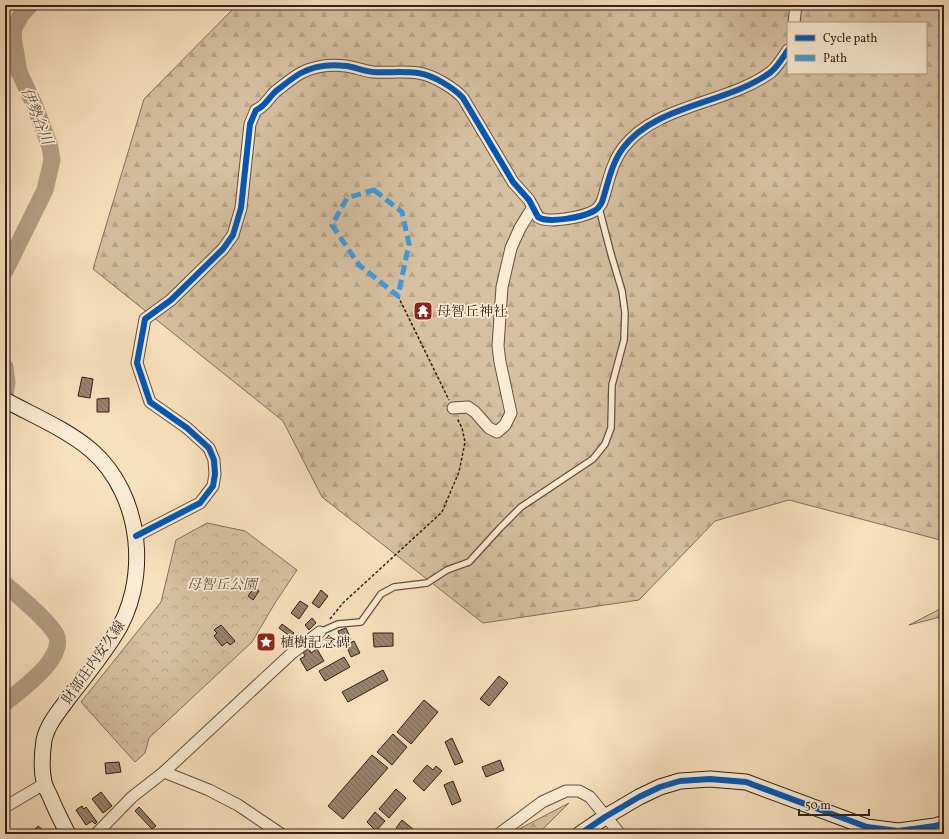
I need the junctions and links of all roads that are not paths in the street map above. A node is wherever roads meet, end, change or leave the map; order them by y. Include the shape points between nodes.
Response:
1 (796, 5) edge
2 (794, 22) edge
3 (787, 51) edge
4 (533, 207) junction
5 (599, 208) junction
6 (11, 403) edge
7 (453, 408) road end
8 (136, 536) junction
9 (320, 632) joint
10 (164, 772) junction
11 (44, 784) junction
12 (5, 807) edge
13 (605, 817) junction
14 (944, 823) edge
15 (68, 834) edge
16 (96, 834) edge
17 (281, 834) edge
18 (500, 834) edge
19 (580, 834) edge
20 (620, 834) edge

1 - 2 street
3 - 5 street via 773,70 758,80 650,124 634,135 615,161
4 - 5 street via 538,218 547,220 570,218
4 - 7 street via 511,248 502,287 498,346 511,413 505,425 497,432 489,428 468,407
4 - 8 street via 513,182 463,98 441,82 420,73 372,72 346,66 330,66 301,73 275,92 256,110 250,124 241,208 233,235 171,300 145,319 137,363 150,402 187,428 209,448 214,460 213,486 200,503
5 - 9 lane via 622,291 625,313 624,340 612,385 611,428 604,444 593,459 521,507 469,562 448,570 427,583 394,587 381,594 361,622 338,624
6 - 8 main road, 財部庄内安久線 via 68,433 92,451 107,467 120,487
8 - 11 main road, 財部庄内安久線 via 137,555 132,596 124,621 52,722 44,739
9 - 10 street via 292,654
10 - 16 street via 132,797
10 - 17 street via 238,804
11 - 12 street
11 - 15 main road, 財部庄内安久線
13 - 14 main road via 660,787 680,781 710,779 746,782 867,827 898,832
13 - 18 street via 590,796 579,791 566,791 542,802
13 - 19 main road
13 - 20 street

